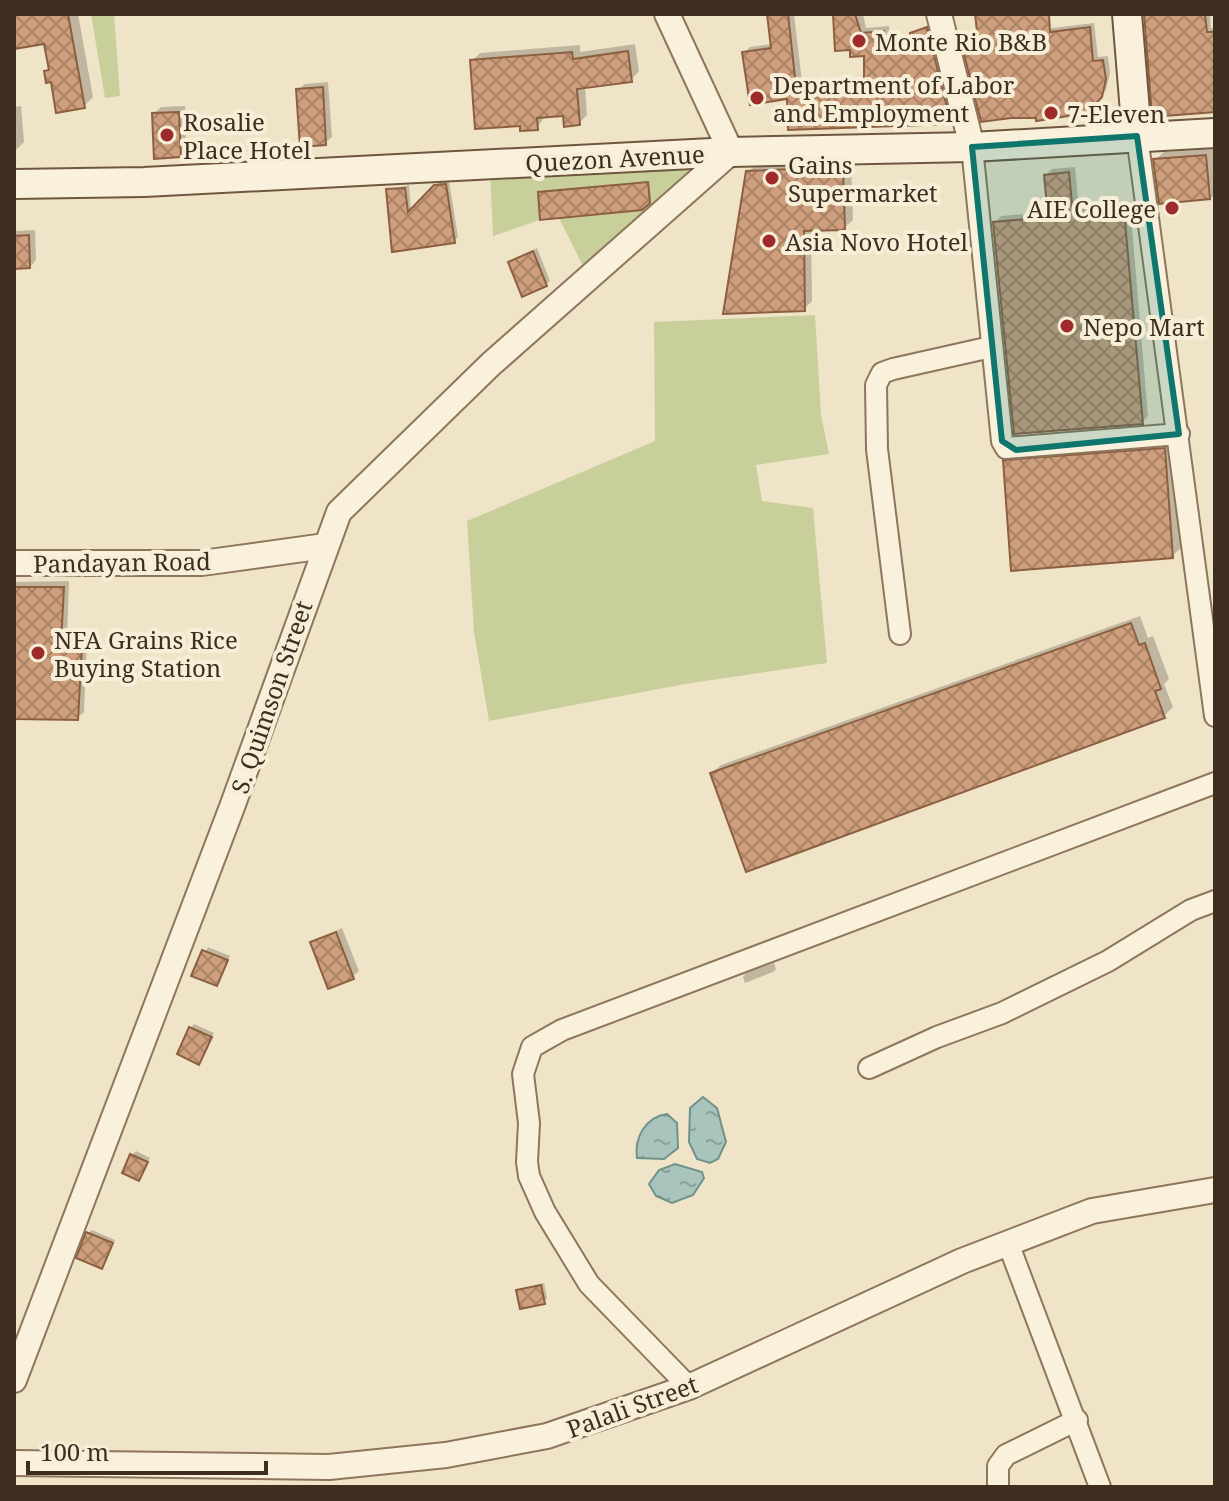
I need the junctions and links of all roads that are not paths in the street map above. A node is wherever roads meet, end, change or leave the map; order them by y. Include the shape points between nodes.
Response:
1 (667, 14) edge
2 (939, 14) edge
3 (1127, 14) edge
4 (1215, 133) edge
5 (1137, 136) junction
6 (972, 147) junction
7 (731, 152) junction
8 (14, 184) edge
9 (991, 347) junction
10 (1179, 434) junction
11 (325, 546) junction
12 (14, 563) edge
13 (900, 634) dead end
14 (1215, 716) edge
15 (1215, 783) edge
16 (1215, 901) edge
17 (869, 1068) dead end
18 (1215, 1190) edge
19 (1008, 1243) junction
20 (14, 1380) edge
21 (689, 1387) junction
22 (1077, 1420) junction
23 (14, 1463) edge
24 (998, 1487) edge
25 (1100, 1487) edge

1 - 7 street
2 - 6 street
3 - 5 main road
4 - 5 main road, Quezon Avenue
5 - 6 main road, Quezon Avenue
5 - 10 street
6 - 7 main road, Quezon Avenue
6 - 9 street
7 - 8 main road, Quezon Avenue
7 - 11 street, S. Quimson Street via 391,459 339,512
9 - 10 street via 1006,448
9 - 13 street via 893,369 882,373 876,385 877,449
10 - 14 street
11 - 12 street, Pandayan Road via 202,563
11 - 20 street, S. Quimson Street via 232,807
15 - 21 street via 562,1030 532,1047 523,1074 527,1162 545,1212 589,1284
16 - 17 street via 1002,1013
18 - 19 street, Palali Street via 1092,1211
19 - 21 street, Palali Street
19 - 22 street
21 - 23 street, Palali Street via 547,1436 382,1464
22 - 24 street via 1006,1455 998,1466
22 - 25 street

